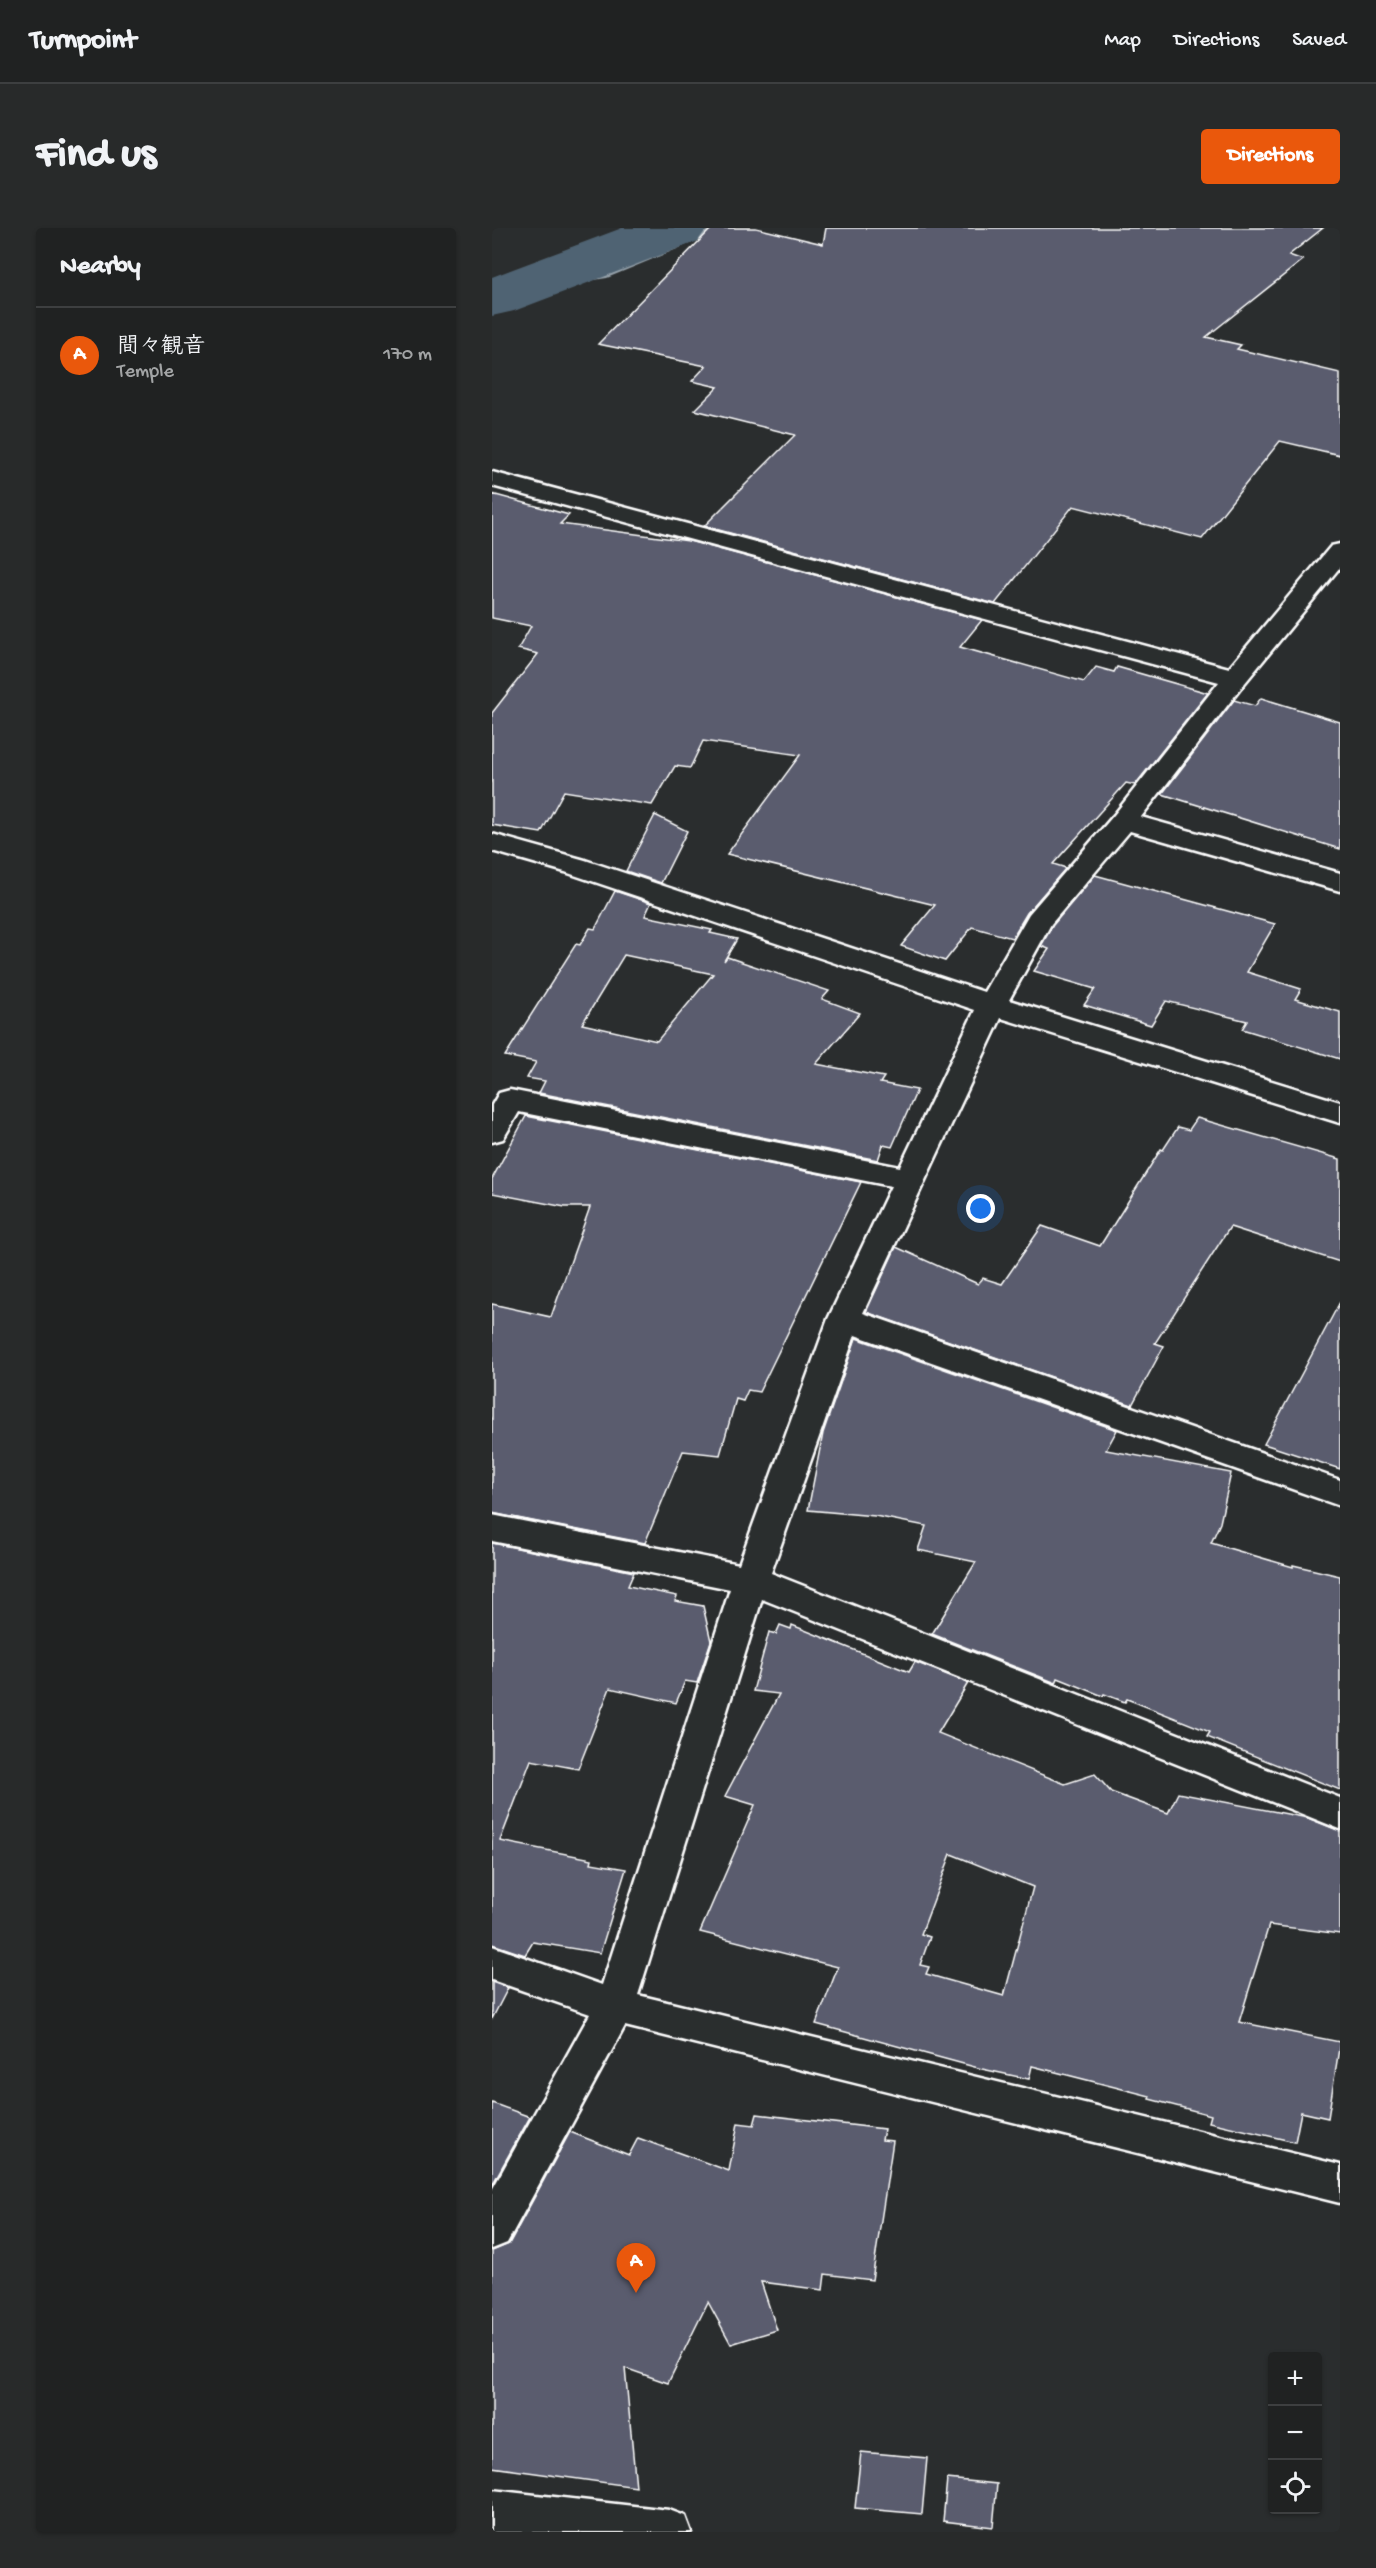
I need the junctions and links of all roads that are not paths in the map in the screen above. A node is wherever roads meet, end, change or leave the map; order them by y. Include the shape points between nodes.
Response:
1 (492, 479) edge
2 (1340, 551) edge
3 (1235, 678) junction
4 (1124, 821) junction
5 (492, 842) edge
6 (1340, 882) edge
7 (992, 1005) junction
8 (501, 1098) edge
9 (1340, 1113) edge
10 (492, 1132) edge
11 (909, 1179) junction
12 (844, 1319) junction
13 (1340, 1493) edge
14 (492, 1528) edge
15 (751, 1580) junction
16 (1340, 1814) edge
17 (492, 1963) edge
18 (615, 2006) junction
19 (1340, 2184) edge
20 (492, 2230) edge
21 (492, 2512) edge
22 (669, 2532) edge

1 - 3 street
2 - 3 street
3 - 4 street
4 - 6 street
4 - 7 street via 1039,920
5 - 7 street
7 - 9 street
7 - 11 street
8 - 10 street
8 - 11 street
11 - 12 street
12 - 13 street
12 - 15 street
14 - 15 street
15 - 16 street
15 - 18 street
17 - 18 street
18 - 19 street
18 - 20 street
21 - 22 street

